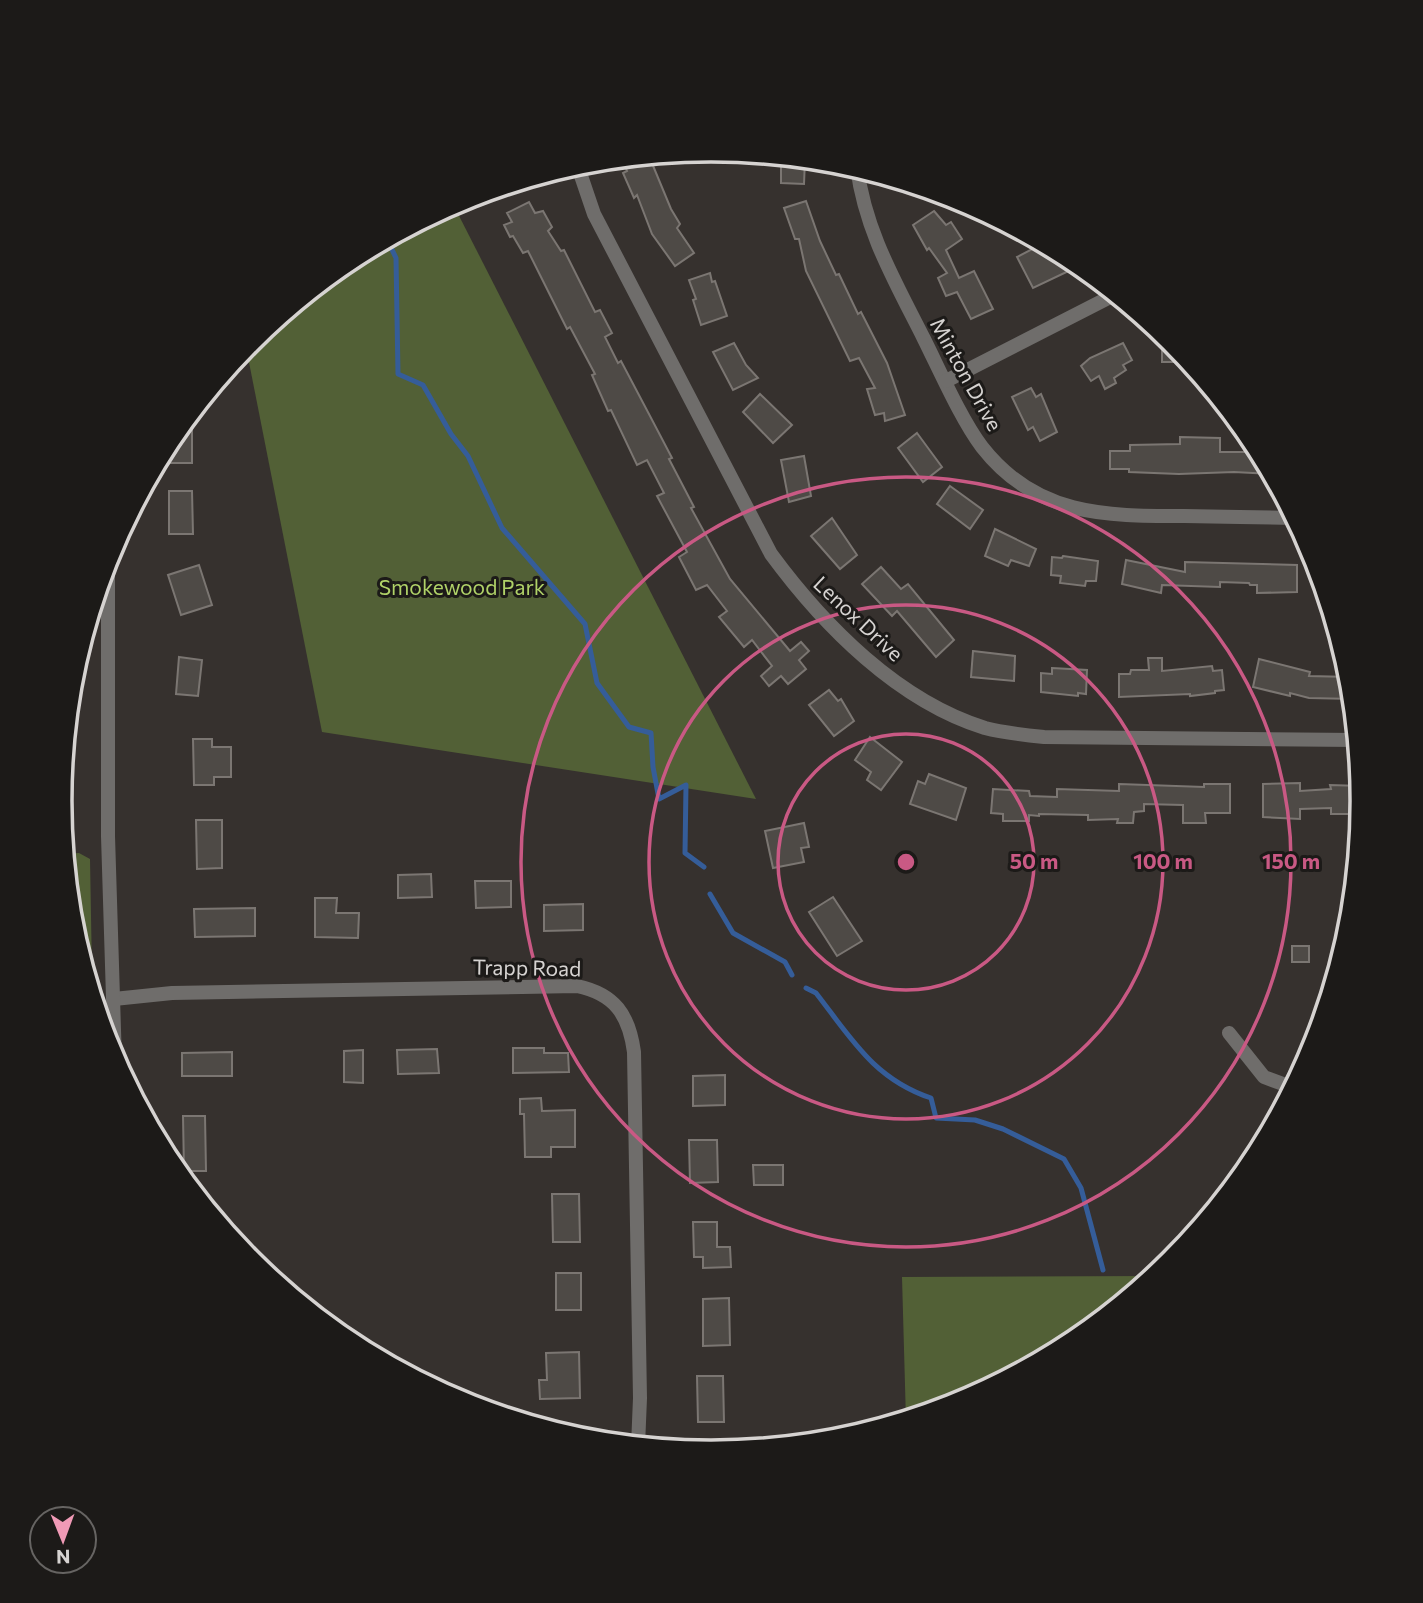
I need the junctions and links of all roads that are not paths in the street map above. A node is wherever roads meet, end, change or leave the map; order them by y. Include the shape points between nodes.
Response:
1 (580, 176) edge
2 (859, 180) edge
3 (1107, 299) edge
4 (946, 381) junction
5 (1284, 517) edge
6 (108, 590) edge
7 (1348, 740) edge
8 (114, 999) junction
9 (115, 1031) edge
10 (1230, 1033) dead end
11 (1285, 1085) edge
12 (638, 1437) edge

1 - 7 street, Lenox Drive via 594,214 771,554 823,619 891,677 957,717 1016,734
2 - 4 street, Minton Drive via 876,243
3 - 4 street
4 - 5 street, Minton Drive via 971,430 995,461 1037,493 1060,504 1114,515
6 - 8 street via 108,836
8 - 9 street
8 - 12 street, Trapp Road via 173,993 577,986 604,995 616,1005 625,1017 634,1052
10 - 11 street via 1264,1077

